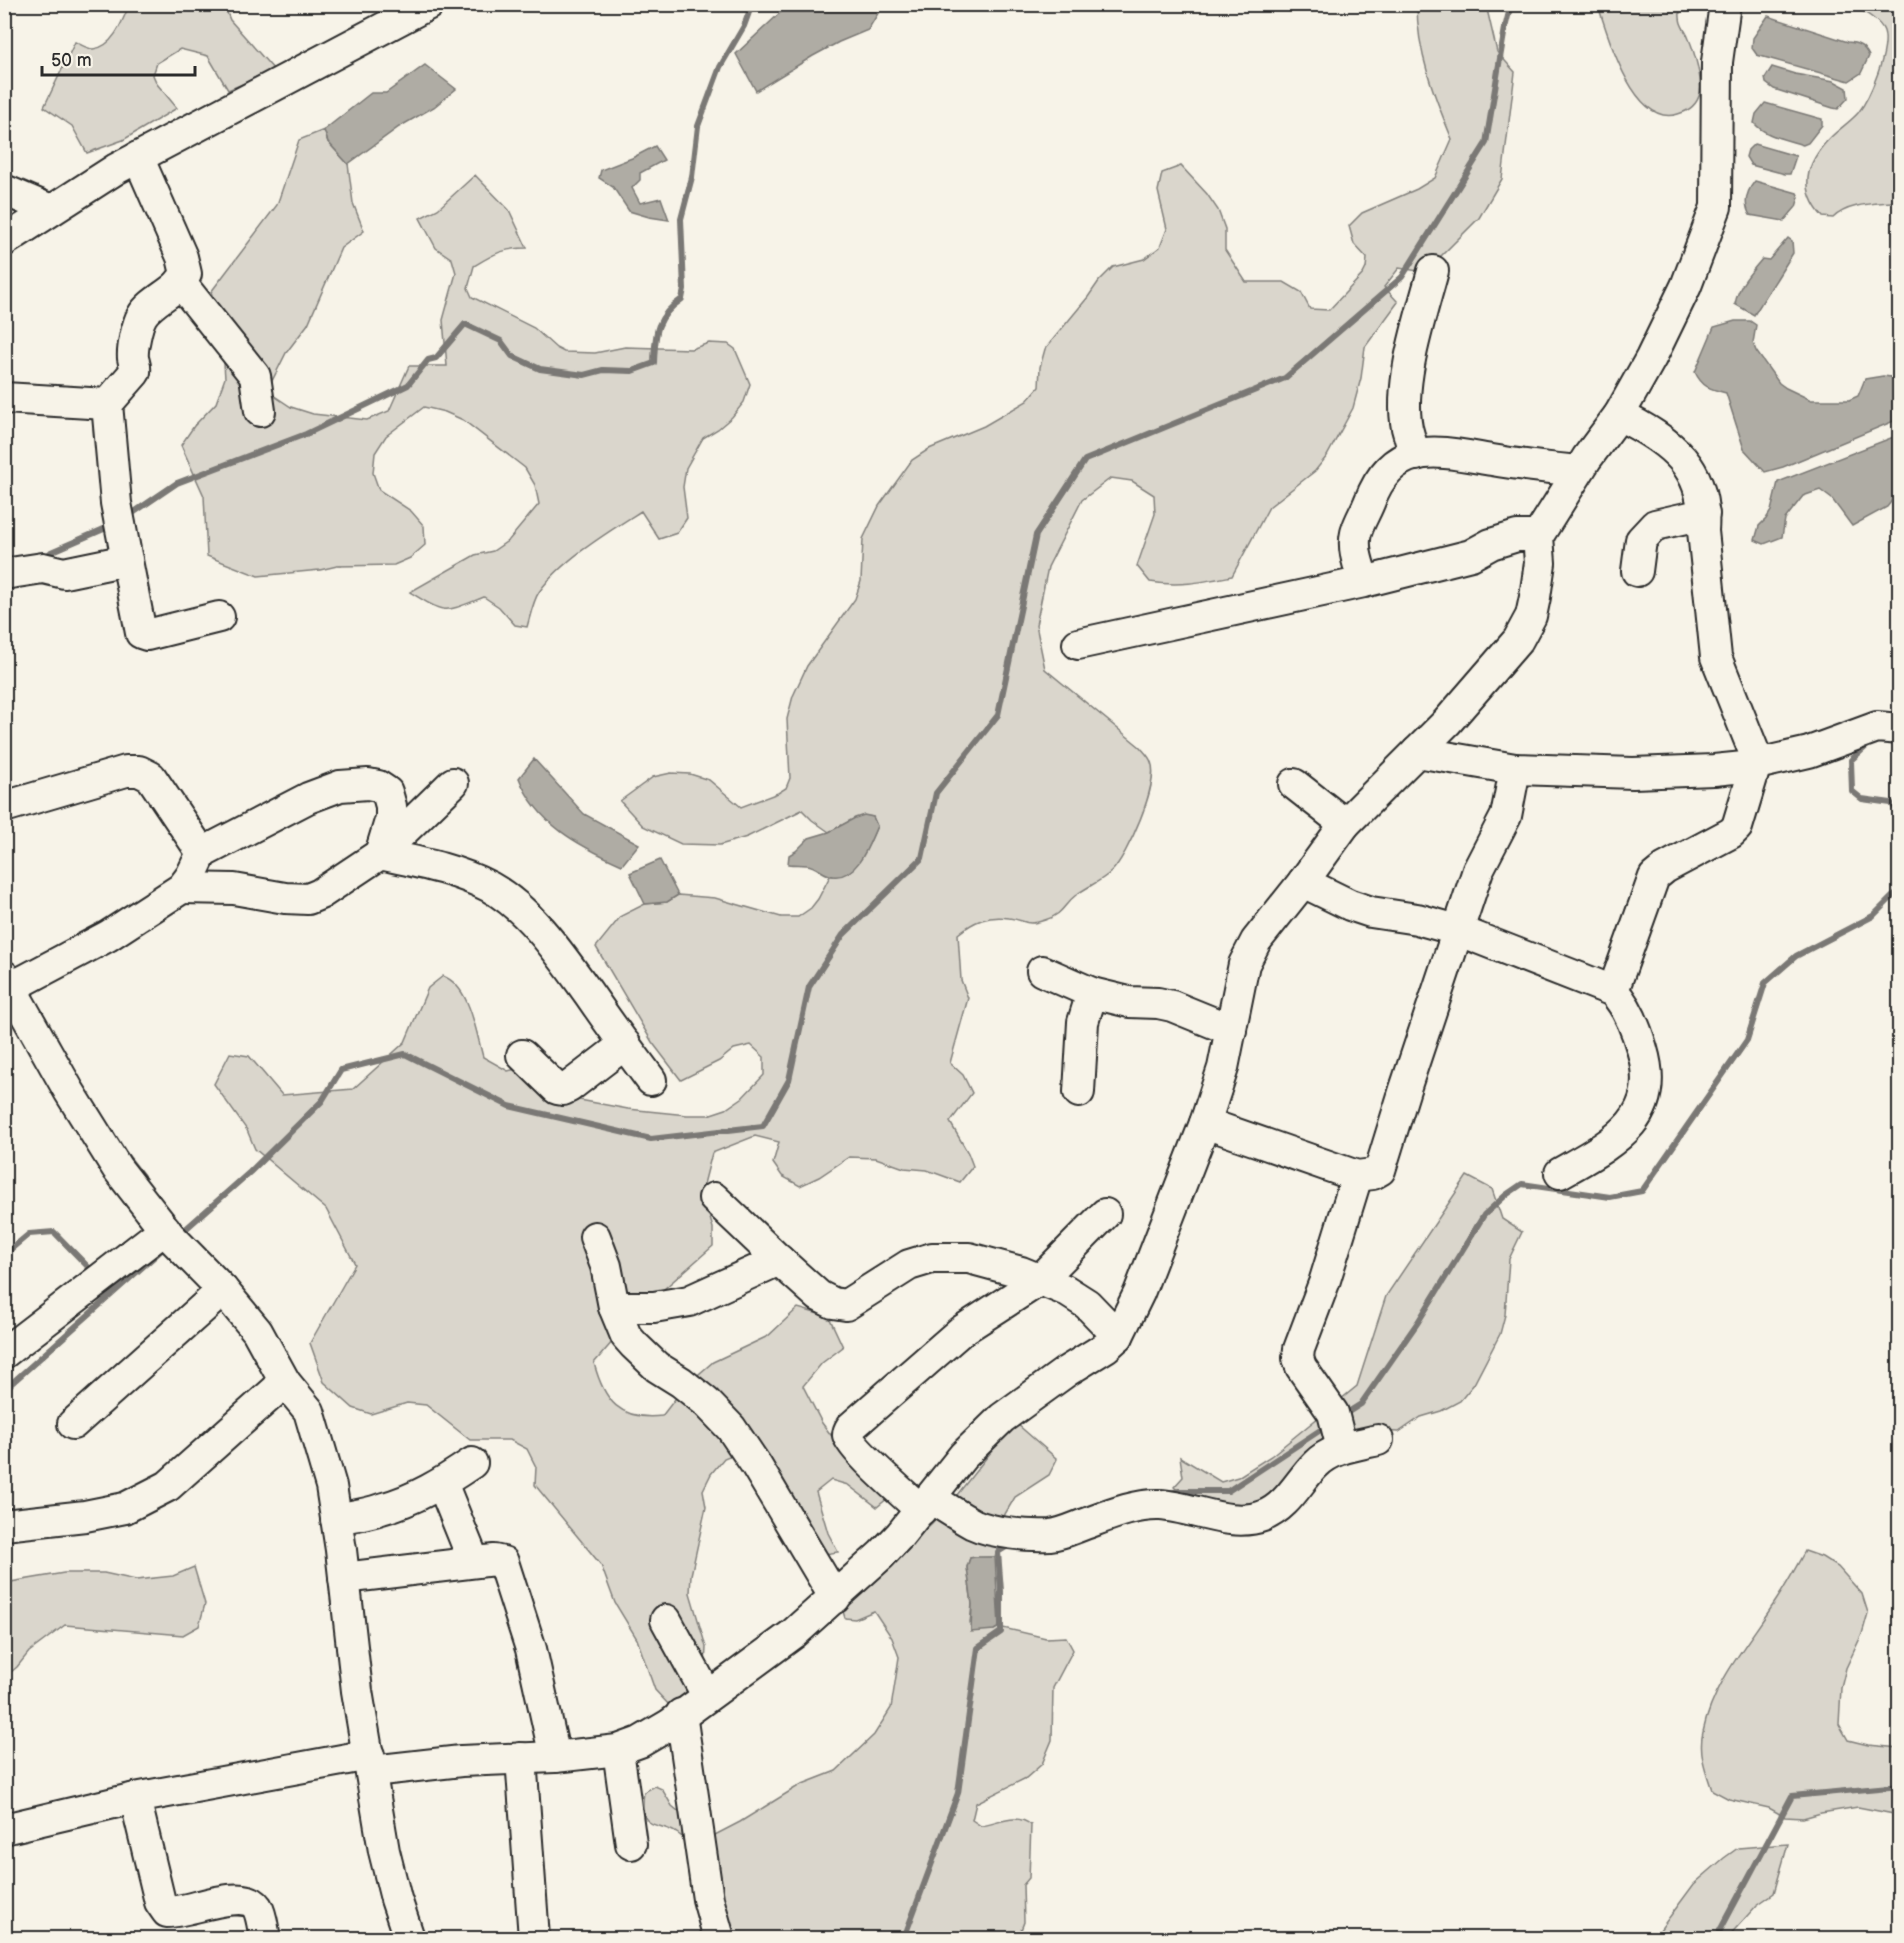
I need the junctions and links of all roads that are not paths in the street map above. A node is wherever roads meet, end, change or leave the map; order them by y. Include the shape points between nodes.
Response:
1 (1725, 4) edge
2 (410, 9) edge
3 (138, 157) junction
4 (4, 190) edge
5 (51, 210) junction
6 (4, 241) edge
7 (1433, 271) dead end
8 (180, 282) junction
9 (4, 398) edge
10 (107, 404) junction
11 (260, 411) dead end
12 (1619, 415) junction
13 (1416, 455) junction
14 (1578, 471) junction
15 (1704, 514) junction
16 (1538, 536) junction
17 (125, 552) junction
18 (1637, 571) dead end
19 (4, 574) edge
20 (1364, 582) junction
21 (219, 617) dead end
22 (1078, 644) dead end
23 (1891, 728) edge
24 (1417, 752) junction
25 (1757, 764) junction
26 (1515, 769) junction
27 (453, 783) dead end
28 (1294, 784) dead end
29 (4, 807) edge
30 (1345, 824) junction
31 (202, 853) junction
32 (380, 854) junction
33 (1303, 882) junction
34 (182, 888) junction
35 (1457, 930) junction
36 (1042, 971) dead end
37 (10, 981) edge
38 (1613, 992) junction
39 (1092, 993) junction
40 (1231, 1030) junction
41 (625, 1044) junction
42 (522, 1055) dead end
43 (651, 1080) dead end
44 (1080, 1092) dead end
45 (1205, 1123) junction
46 (1560, 1173) dead end
47 (1357, 1176) junction
48 (714, 1198) dead end
49 (1105, 1214) dead end
50 (171, 1236) junction
51 (595, 1237) dead end
52 (779, 1260) junction
53 (1040, 1280) junction
54 (223, 1290) junction
55 (614, 1307) junction
56 (1118, 1335) junction
57 (4, 1353) edge
58 (285, 1382) junction
59 (73, 1424) dead end
60 (1338, 1430) junction
61 (1378, 1440) dead end
62 (472, 1463) dead end
63 (442, 1483) junction
64 (925, 1504) junction
65 (336, 1519) junction
66 (4, 1525) edge
67 (474, 1562) junction
68 (344, 1578) junction
69 (835, 1598) junction
70 (666, 1620) dead end
71 (707, 1695) junction
72 (681, 1714) junction
73 (618, 1750) junction
74 (555, 1757) junction
75 (521, 1758) junction
76 (370, 1763) junction
77 (135, 1798) junction
78 (4, 1829) edge
79 (631, 1844) dead end
80 (265, 1938) edge
81 (409, 1938) edge
82 (534, 1938) edge
83 (718, 1938) edge

1 - 12 street via 1717,62 1716,207 1686,286
2 - 3 street
3 - 5 street
3 - 8 street via 184,263 186,274
4 - 5 street
5 - 6 street
7 - 13 street via 1406,389 1407,428
8 - 10 street via 145,310 133,355 135,372
8 - 11 street via 255,376
9 - 10 street
10 - 17 street
12 - 14 street
12 - 15 street via 1652,432 1677,452 1694,475
13 - 14 street via 1439,451
13 - 20 street via 1398,463 1381,479 1356,531 1355,550
14 - 16 street
15 - 18 street via 1655,525 1641,540
15 - 25 street via 1716,657
16 - 20 street via 1517,536 1471,555
16 - 24 street via 1540,563 1531,616 1500,663
17 - 19 street via 64,573 44,568
17 - 21 street via 142,634
20 - 22 street
23 - 25 street
24 - 26 street
24 - 30 street
25 - 26 street via 1632,773
25 - 38 street via 1737,826 1731,833 1654,877
26 - 35 street via 1506,816 1478,870
27 - 32 street
28 - 30 street
29 - 31 street via 126,771 139,771 151,777
30 - 33 street
31 - 32 street via 308,798 340,786 368,784 384,788 390,798 391,818
31 - 34 street
32 - 34 street via 308,899 234,889
32 - 41 street via 468,878 508,899 554,946
33 - 35 street via 1361,909
33 - 40 street via 1256,941 1244,964
34 - 37 street via 108,936
35 - 38 street
35 - 47 street via 1380,1170
36 - 39 street
37 - 50 street via 69,1091 117,1168
38 - 46 street via 1627,1009 1646,1061 1644,1104 1620,1137
39 - 40 street via 1172,1006
39 - 44 street via 1083,1022
40 - 45 street
41 - 42 street via 563,1090 556,1089
41 - 43 street
45 - 47 street
45 - 56 street via 1139,1293
47 - 60 street via 1298,1358
48 - 52 street
49 - 53 street
50 - 54 street
50 - 57 street via 101,1279
51 - 55 street via 606,1266
52 - 53 street via 819,1296 846,1305 909,1265 932,1258 969,1258
52 - 55 street via 689,1301 654,1307
53 - 56 street via 1087,1304
53 - 64 street via 961,1331 848,1432 875,1468
54 - 58 street via 257,1331
54 - 59 street
55 - 69 street via 634,1345 706,1402 731,1428
56 - 64 street via 1002,1419 963,1456
58 - 65 street via 309,1411 331,1486
58 - 66 street via 168,1486 125,1508
60 - 61 street
60 - 64 street via 1325,1456 1281,1505 1263,1516 1242,1519 1157,1505 1050,1535 994,1531
62 - 63 street
63 - 65 street via 409,1500
63 - 67 street
64 - 69 street via 881,1555
65 - 68 street
67 - 68 street
67 - 74 street via 499,1560 505,1565 531,1649
68 - 76 street
69 - 71 street via 793,1634
70 - 71 street
71 - 72 street
72 - 73 street via 640,1742
72 - 83 street via 708,1899
73 - 74 street
73 - 79 street
74 - 75 street
75 - 76 street
75 - 82 street
76 - 77 street
76 - 81 street via 384,1851
77 - 78 street
77 - 80 street via 160,1902 167,1912 237,1899 250,1902 257,1907

